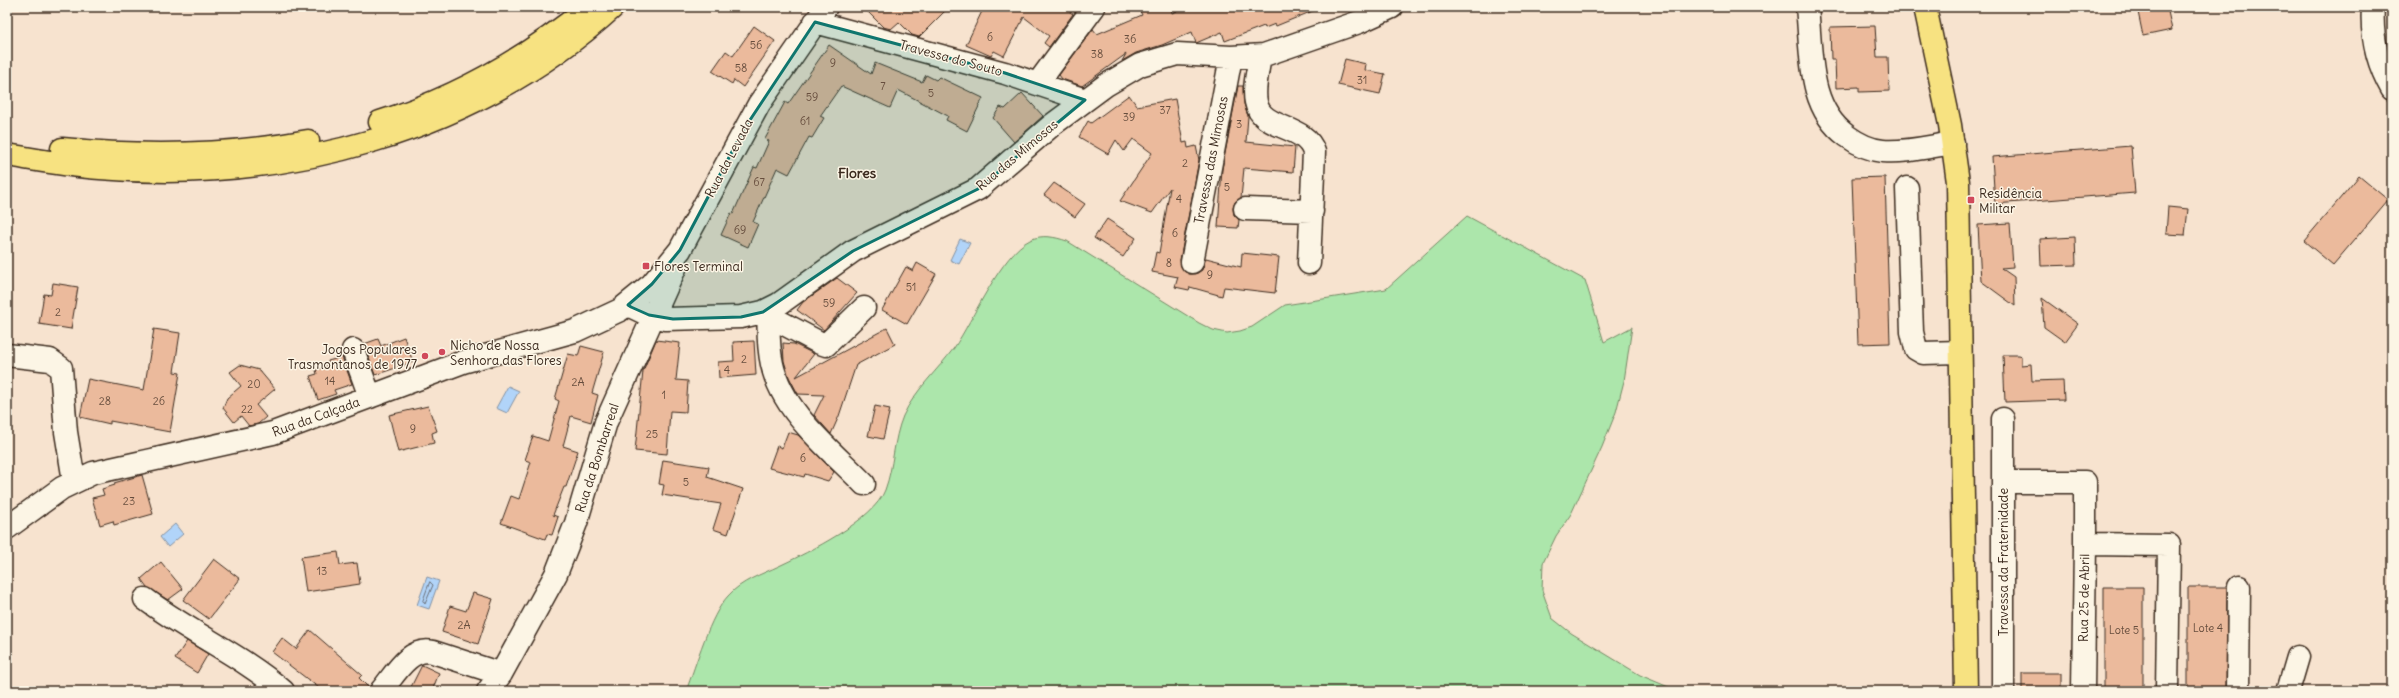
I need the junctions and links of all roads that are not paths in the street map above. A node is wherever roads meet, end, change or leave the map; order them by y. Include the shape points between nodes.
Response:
1 (589, 7) edge
2 (613, 7) edge
3 (1094, 7) edge
4 (1392, 7) edge
5 (1807, 7) edge
6 (1925, 7) edge
7 (2373, 7) edge
8 (820, 14) edge
9 (1260, 56) junction
10 (1231, 57) junction
11 (1038, 83) junction
12 (2392, 89) edge
13 (1085, 100) junction
14 (7, 141) edge
15 (1953, 143) junction
16 (7, 155) edge
17 (210, 162) junction
18 (1907, 188) dead end
19 (1245, 209) dead end
20 (1312, 211) junction
21 (697, 221) junction
22 (1192, 262) dead end
23 (1309, 263) dead end
24 (628, 305) junction
25 (864, 308) dead end
26 (769, 313) junction
27 (653, 316) junction
28 (353, 350) dead end
29 (1960, 352) junction
30 (7, 355) edge
31 (370, 397) junction
32 (2003, 419) dead end
33 (74, 481) junction
34 (2003, 482) junction
35 (864, 484) dead end
36 (7, 528) edge
37 (2085, 544) junction
38 (2239, 587) dead end
39 (145, 599) dead end
40 (2298, 657) dead end
41 (501, 674) junction
42 (283, 691) edge
43 (381, 691) edge
44 (488, 691) edge
45 (1966, 691) edge
46 (2003, 691) edge
47 (2083, 691) edge
48 (2167, 691) edge
49 (2238, 691) edge
50 (2288, 691) edge

1 - 17 main road via 518,59 455,92 395,118 340,135
2 - 17 main road via 542,62 490,95 434,119 331,152 266,164
3 - 11 street
4 - 9 street, Rua das Mimosas via 1359,22
5 - 15 street via 1818,97 1826,117 1837,128 1858,143 1884,151
6 - 15 main road
7 - 12 street via 2375,46 2383,72
8 - 11 street, Travessa do Souto
8 - 21 street, Rua da Levada via 755,110
9 - 10 street, Rua das Mimosas
9 - 20 street via 1256,98 1259,111 1269,120 1300,134 1313,148 1315,160
10 - 13 street, Rua das Mimosas via 1188,54 1154,60 1128,71
10 - 22 street, Travessa das Mimosas
11 - 13 street, Travessa do Souto
13 - 26 street, Rua das Mimosas via 978,189 853,251
14 - 17 main road
15 - 29 main road via 1958,189
16 - 17 main road via 100,168
18 - 29 street via 1912,332 1915,345 1924,353
19 - 20 street
20 - 23 street
21 - 24 street, Rua da Levada via 663,272
21 - 27 street, Rua da Bombarreal
24 - 27 street, Rua das Mimosas
24 - 31 street, Rua da Calçada via 575,332 463,362
25 - 26 street via 833,341 826,344 820,344
26 - 27 street, Rua das Mimosas via 741,317 673,319
26 - 35 street via 772,366 787,402
27 - 41 street, Rua da Bombarreal via 606,422 576,522 558,567
28 - 31 street
29 - 45 main road
30 - 33 street via 50,360 61,368 66,432
31 - 33 street, Rua da Calçada via 258,438 113,468
32 - 34 street
33 - 36 street, Rua da Calçada
34 - 37 street, Travessa da Fraternidade via 2086,482
34 - 46 street, Travessa da Fraternidade
37 - 47 street, Rua 25 de Abril
37 - 48 street, Rua 25 de Abril via 2169,545
38 - 49 street
39 - 42 street via 176,622 263,674
40 - 50 street
41 - 43 street via 432,652 421,651 410,657
41 - 44 street, Rua da Bombarreal

